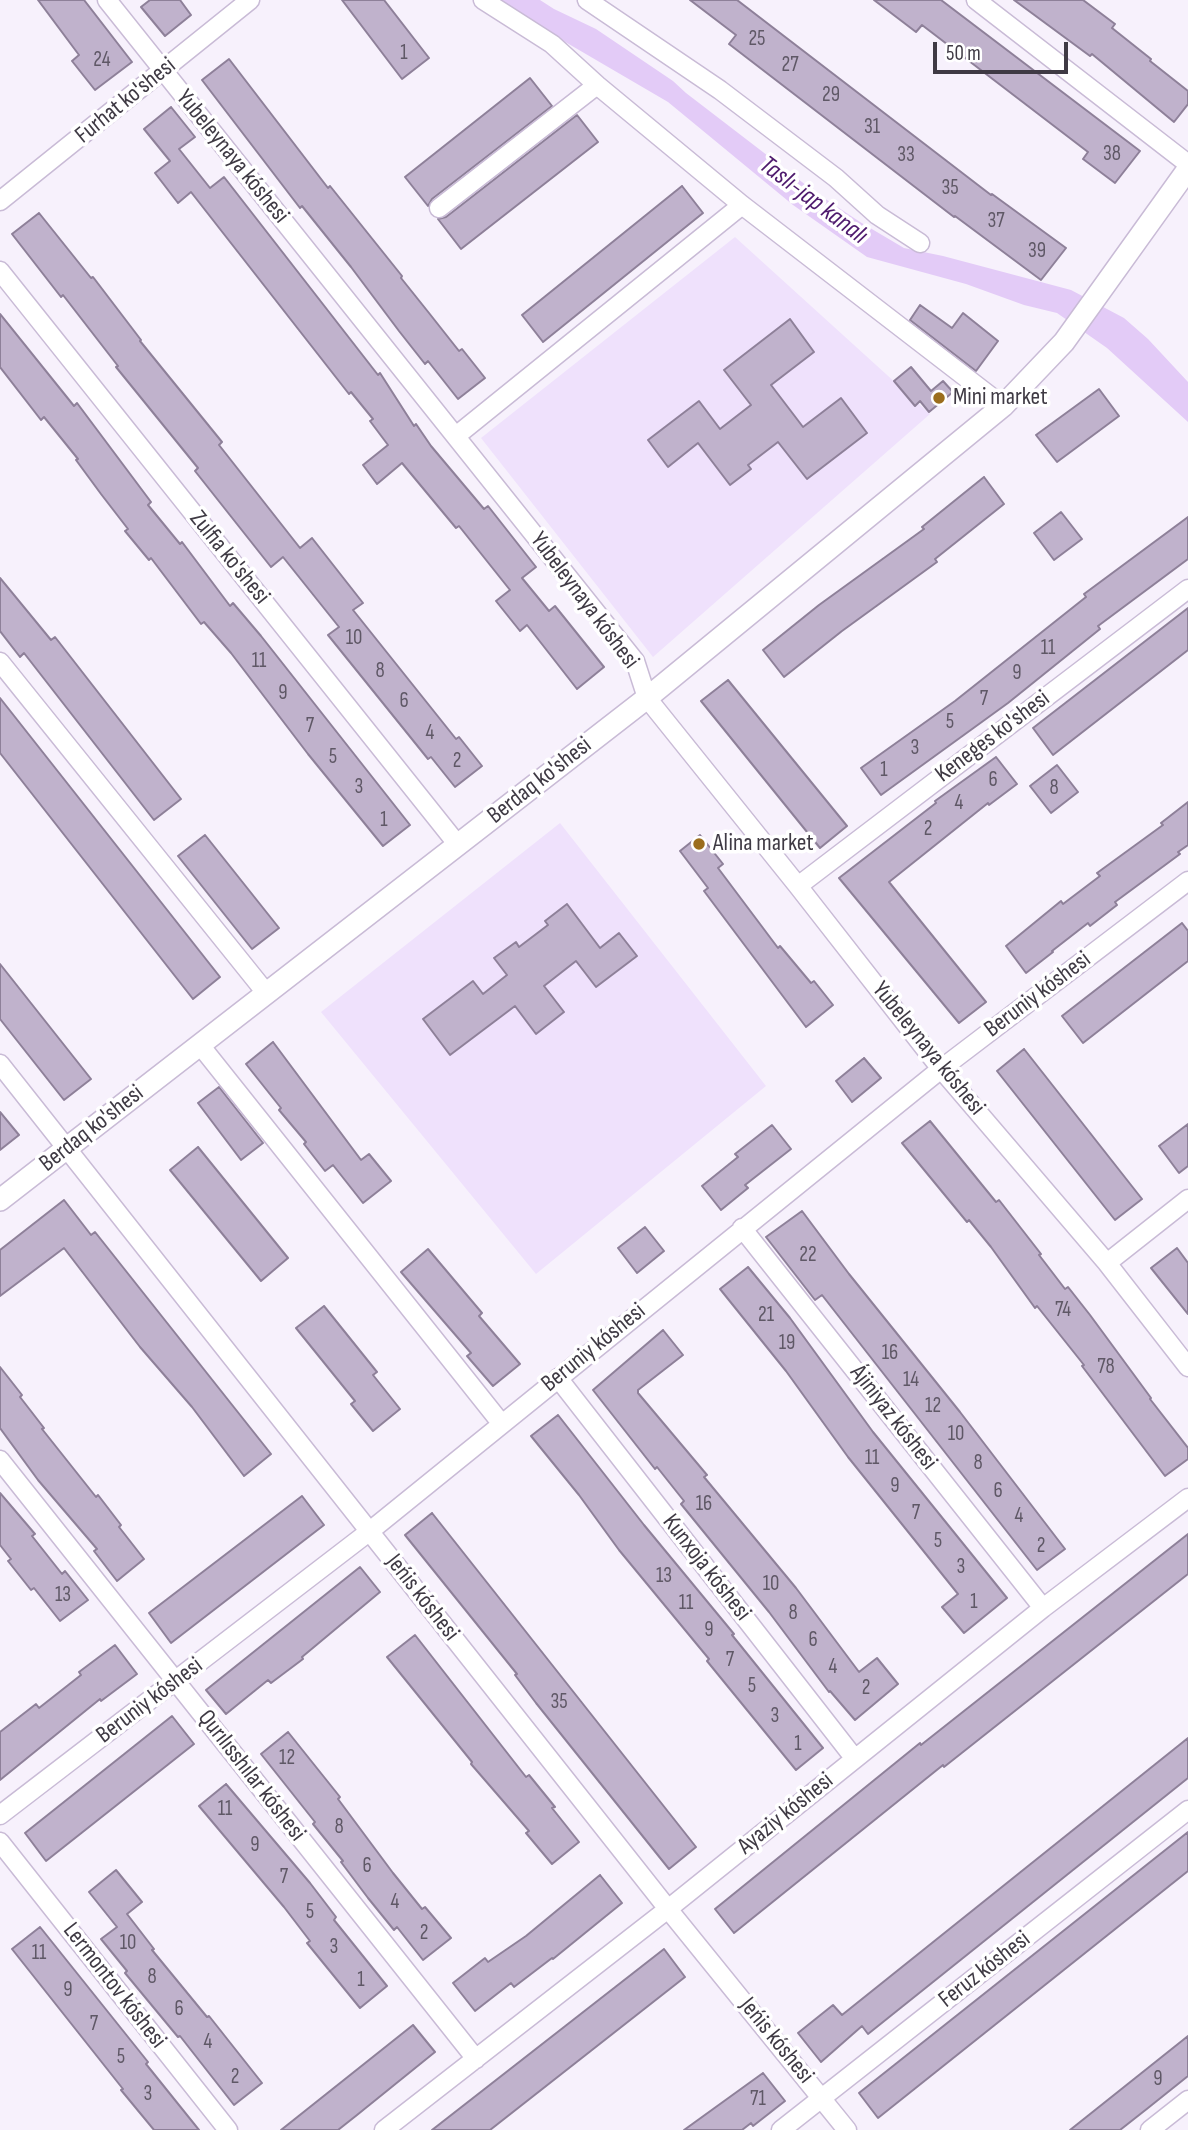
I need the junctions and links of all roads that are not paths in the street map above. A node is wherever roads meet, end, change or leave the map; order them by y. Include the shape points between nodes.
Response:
1 (107, 0) edge
2 (250, 0) edge
3 (483, 0) edge
4 (587, 0) edge
5 (976, 0) edge
6 (163, 71) junction
7 (597, 85) junction
8 (1188, 164) edge
9 (1188, 169) edge
10 (0, 201) edge
11 (742, 205) junction
12 (439, 208) dead end
13 (920, 243) dead end
14 (0, 271) edge
15 (1003, 406) junction
16 (456, 436) junction
17 (1188, 589) edge
18 (0, 662) edge
19 (647, 698) junction
20 (458, 845) junction
21 (1188, 881) edge
22 (799, 886) junction
23 (267, 994) junction
24 (200, 1045) junction
25 (0, 1063) edge
26 (941, 1069) junction
27 (68, 1148) junction
28 (1188, 1199) edge
29 (0, 1200) edge
30 (742, 1228) junction
31 (1107, 1263) junction
32 (1188, 1367) edge
33 (558, 1378) junction
34 (502, 1423) junction
35 (0, 1460) edge
36 (1188, 1498) edge
37 (370, 1531) junction
38 (1043, 1608) junction
39 (176, 1682) junction
40 (855, 1759) junction
41 (1188, 1810) edge
42 (0, 1815) edge
43 (0, 1842) edge
44 (668, 1909) junction
45 (476, 2059) junction
46 (822, 2098) junction
47 (1188, 2100) edge
48 (228, 2130) edge
49 (384, 2130) edge
50 (781, 2130) edge
51 (847, 2130) edge
52 (1150, 2130) edge

1 - 6 street, Yubeleynaya kóshesi
2 - 6 street, Furhat ko'shesi
3 - 7 street via 552,44
4 - 13 street via 720,90 877,215
5 - 8 street
6 - 10 street, Furhat ko'shesi
6 - 16 street, Yubeleynaya kóshesi
7 - 11 street
7 - 12 street
9 - 15 street, Berdaq ko'shesi via 1064,342
11 - 15 street
11 - 16 street
14 - 20 street, Zulfia ko'shesi
15 - 19 street, Berdaq ko'shesi
16 - 19 street, Yubeleynaya kóshesi via 635,661
17 - 22 street, Keneges ko'shesi
18 - 23 street
19 - 20 street, Berdaq ko'shesi
19 - 22 street, Yubeleynaya kóshesi
20 - 23 street, Berdaq ko'shesi
21 - 26 street, Beruniy kóshesi
22 - 26 street, Yubeleynaya kóshesi
23 - 24 street, Berdaq ko'shesi
24 - 27 street, Berdaq ko'shesi
24 - 34 street
25 - 27 street, Jeńis kóshesi
26 - 30 street, Beruniy kóshesi
26 - 31 street, Yubeleynaya kóshesi
27 - 29 street, Berdaq ko'shesi
27 - 37 street, Jeńis kóshesi
28 - 31 street
30 - 33 street, Beruniy kóshesi
30 - 38 street, Ájiniyaz kóshesi
31 - 32 street, Yubeleynaya kóshesi
33 - 34 street, Beruniy kóshesi
33 - 40 street, Kunxoja kóshesi
34 - 37 street, Beruniy kóshesi
35 - 39 street, Qurılısshılar kóshesi
36 - 38 street, Ayaziy kóshesi
37 - 39 street, Beruniy kóshesi
37 - 44 street, Jeńis kóshesi
38 - 40 street, Ayaziy kóshesi
39 - 42 street, Beruniy kóshesi
39 - 45 street, Qurılısshılar kóshesi
40 - 44 street, Ayaziy kóshesi
41 - 46 street, Feruz kóshesi
43 - 48 street, Lermontov kóshesi
44 - 45 street, Ayaziy kóshesi
44 - 46 street, Jeńis kóshesi
45 - 49 street, Ayaziy kóshesi
46 - 50 street, Feruz kóshesi
46 - 51 street, Jeńis kóshesi
47 - 52 street

